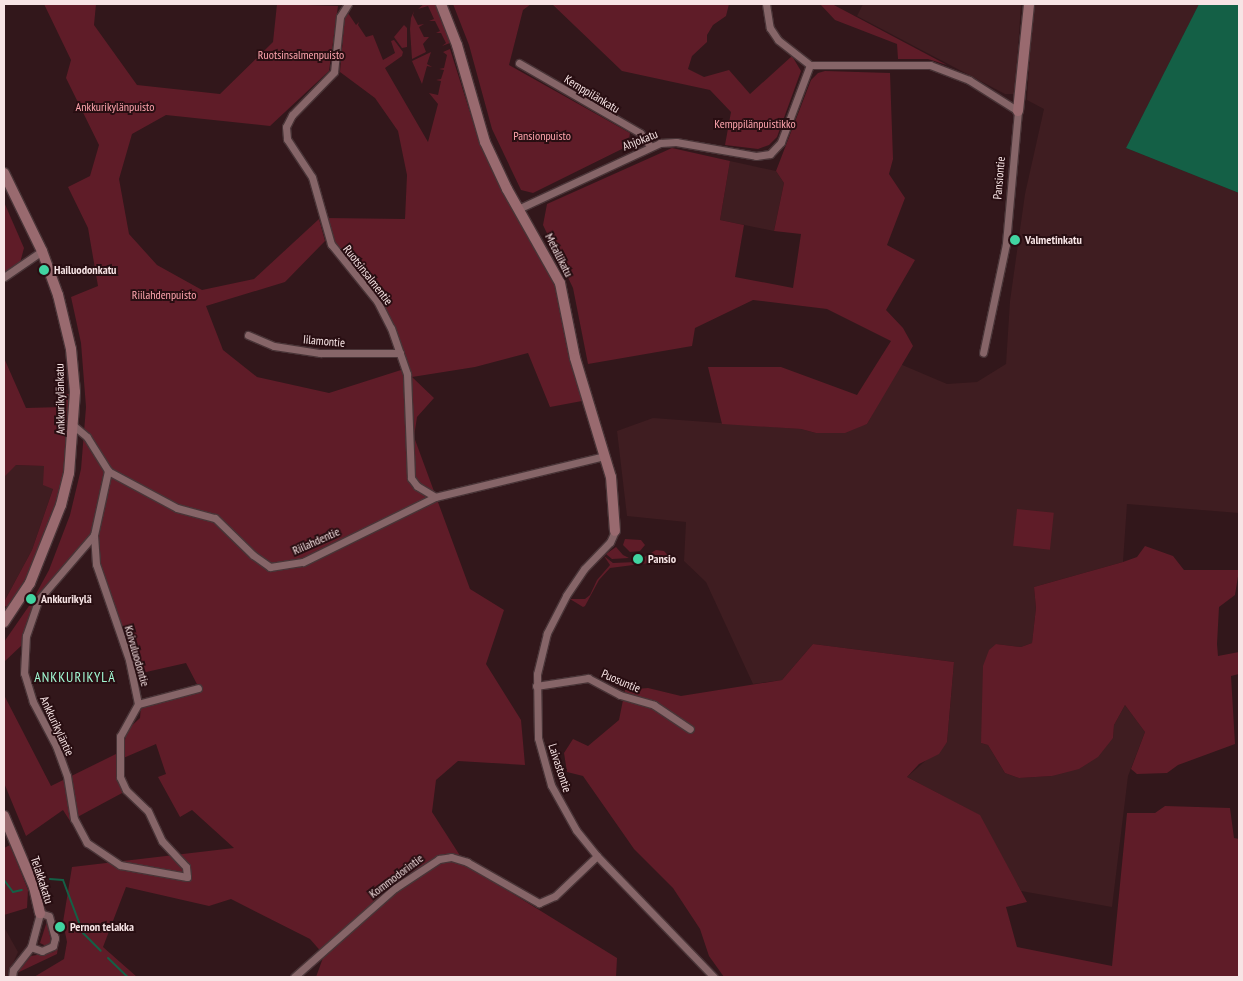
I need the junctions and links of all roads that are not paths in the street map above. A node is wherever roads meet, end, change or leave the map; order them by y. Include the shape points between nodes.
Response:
1 (348, 4) edge
2 (441, 4) edge
3 (766, 4) edge
4 (1029, 4) edge
5 (518, 63) dead end
6 (810, 65) junction
7 (1018, 111) junction
8 (650, 146) junction
9 (4, 173) edge
10 (518, 209) junction
11 (42, 251) junction
12 (4, 277) edge
13 (248, 335) dead end
14 (400, 353) junction
15 (983, 353) dead end
16 (74, 426) junction
17 (605, 456) junction
18 (108, 471) junction
19 (435, 497) junction
20 (615, 531) joint
21 (94, 535) junction
22 (5, 617) edge
23 (536, 686) junction
24 (198, 688) dead end
25 (138, 704) junction
26 (690, 729) dead end
27 (4, 816) edge
28 (597, 856) junction
29 (187, 877) joint
30 (40, 913) junction
31 (31, 947) junction
32 (12, 977) edge
33 (294, 977) edge
34 (714, 977) edge

1 - 14 street, Ruotsinsalmentie via 340,17 334,72 288,121 286,134 291,150 312,177 331,244 377,301
2 - 10 street, Metallikatu via 457,45 485,142
3 - 6 street via 770,28 778,40
4 - 7 street, Pansiontie
5 - 8 street, Kemppilänkatu via 640,133
6 - 7 street via 930,64 969,80
6 - 8 street, Ahjokatu via 781,142 770,154 756,156 668,141
7 - 15 street, Pansiontie via 1006,244
8 - 10 street, Ahjokatu
9 - 11 street, Ankkurikylänkatu
10 - 17 street, Metallikatu via 560,284 575,358
11 - 12 street
11 - 16 street, Ankkurikylänkatu via 58,295 71,349
13 - 14 street, Iilamontie via 274,346 320,353
14 - 19 street, Ruotsinsalmentie via 407,374 411,478 417,486
16 - 18 street via 87,437
16 - 22 street, Ankkurikylänkatu via 69,473 61,505 30,582
17 - 19 street, Riilahdentie
17 - 20 street, Metallikatu via 614,501
18 - 19 street, Riilahdentie via 177,508 215,518 253,555 270,566 303,562
18 - 21 street, Ankkurikyläntie
20 - 23 street, Laivastontie via 610,542 584,569 554,615 541,656
21 - 25 street, Koivuluodontie via 96,564 129,660
21 - 29 street, Ankkurikyläntie via 39,599 23,648 26,681 56,746 67,776 74,819 87,843 120,865
23 - 26 street, Puosuntie via 588,678 620,695 654,705
23 - 28 street, Laivastontie via 538,738 548,776 565,812
24 - 25 street
25 - 29 street, Koivuluodontie via 120,736 120,777 126,790 148,811 162,841 186,867
27 - 30 street, Telakkakatu via 34,887
28 - 33 street, Kommodorintie via 555,896 539,903 467,862 451,857 439,859 396,888
28 - 34 street, Laivastontie
30 - 31 street, Telakkakatu
30 - 31 street via 51,919 55,943 42,951
31 - 32 street, Telakkakatu via 13,970

